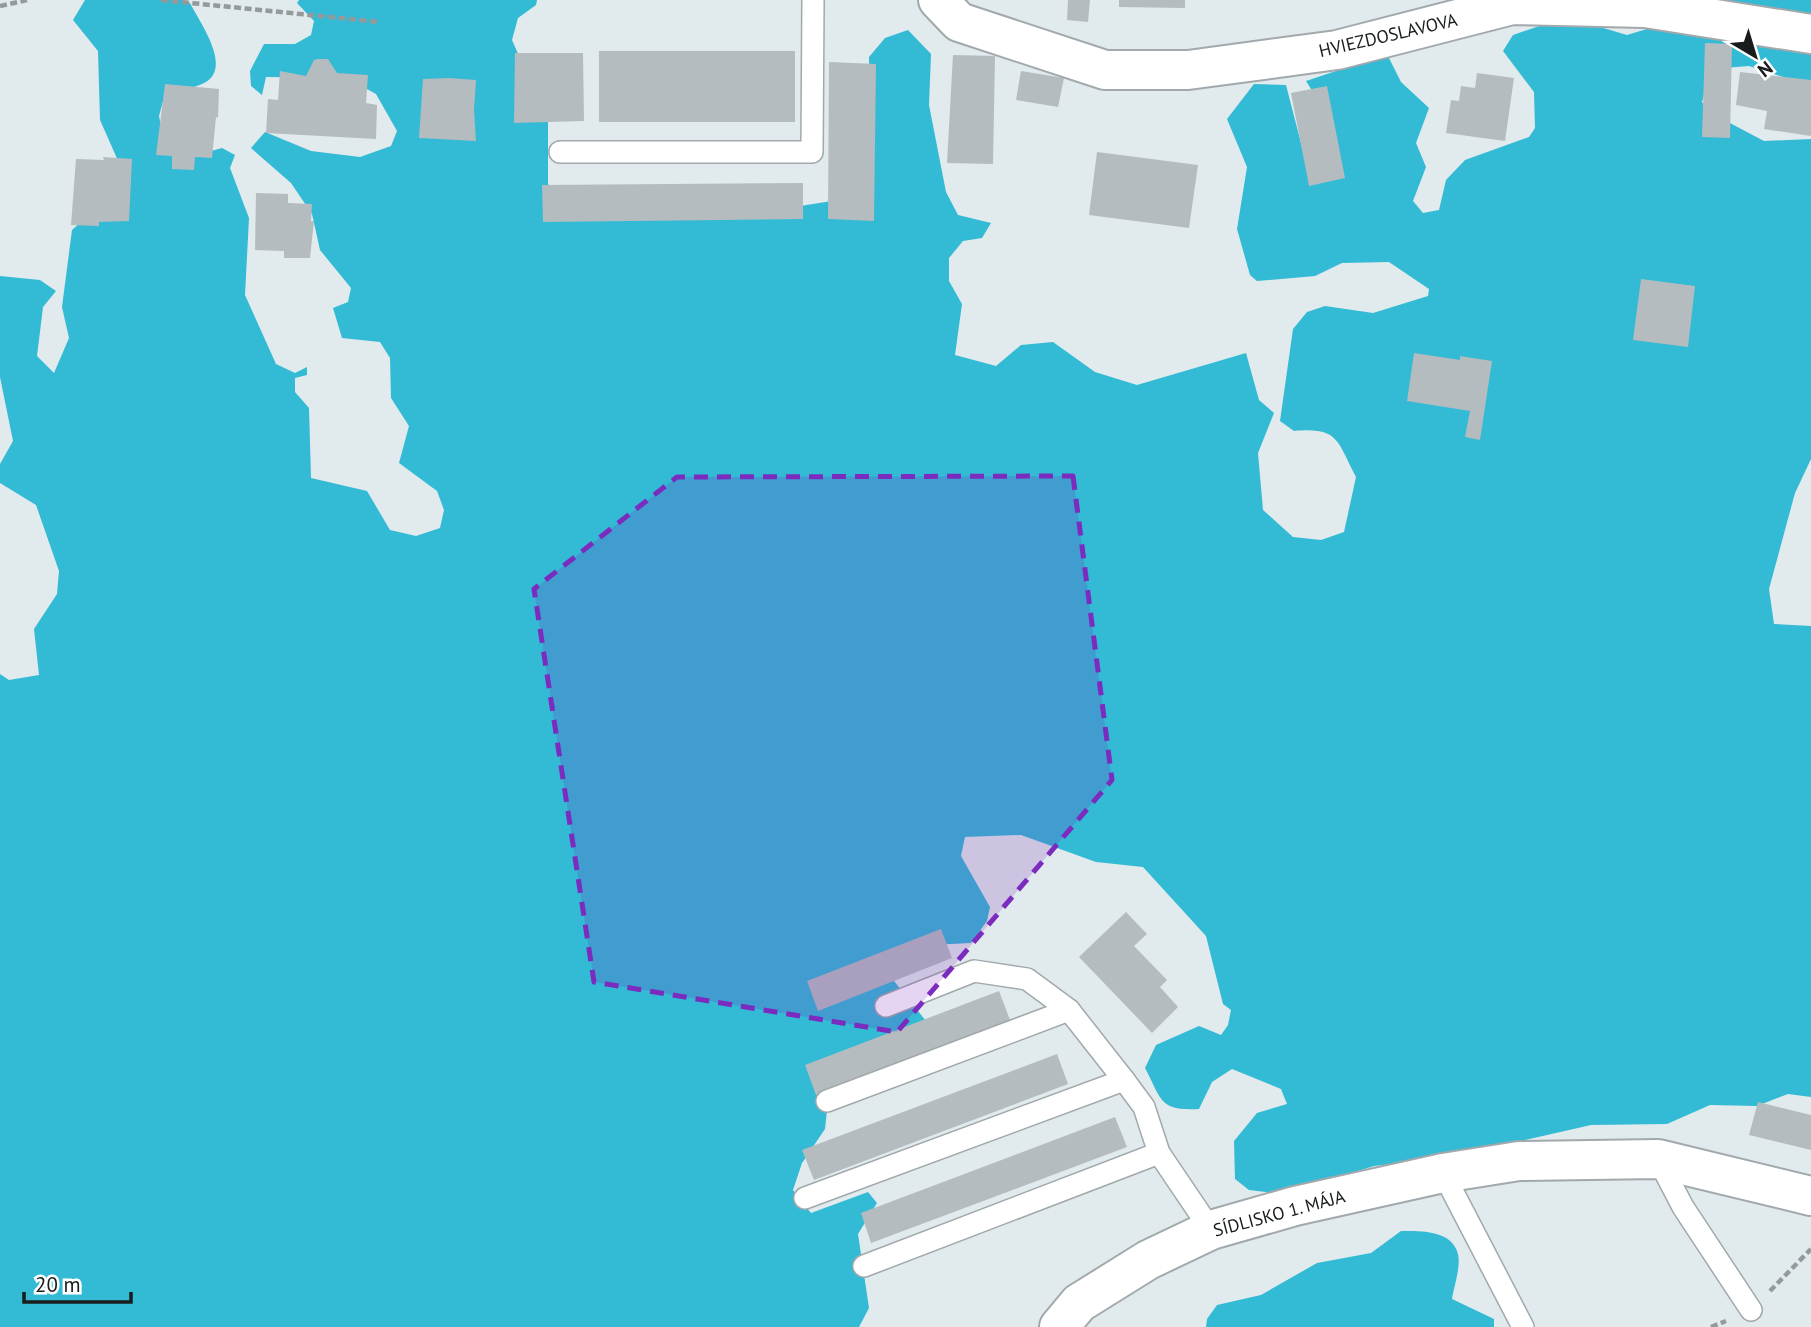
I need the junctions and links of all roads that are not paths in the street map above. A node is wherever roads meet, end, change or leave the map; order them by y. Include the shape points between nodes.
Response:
1 (813, 0) edge
2 (939, 0) edge
3 (1811, 34) edge
4 (560, 152) dead end
5 (886, 1006) dead end
6 (1069, 1010) junction
7 (1124, 1080) junction
8 (827, 1101) dead end
9 (1160, 1153) junction
10 (1658, 1159) junction
11 (1443, 1173) junction
12 (1811, 1196) edge
13 (805, 1198) dead end
14 (1211, 1230) junction
15 (864, 1266) dead end
16 (1751, 1310) dead end
17 (1059, 1327) edge
18 (1523, 1327) edge

1 - 4 lane via 811,152
2 - 3 street, HVIEZDOSLAVOVA via 959,22 1105,70 1188,71 1337,50 1512,5 1645,8
5 - 6 lane via 974,971 1027,979
6 - 7 lane
6 - 8 lane
7 - 9 lane via 1144,1108
7 - 13 lane
9 - 14 lane
9 - 15 lane
10 - 11 street, SÍDLISKO 1. MÁJA via 1519,1161
10 - 12 street, SÍDLISKO 1. MÁJA
10 - 16 lane via 1683,1207
11 - 14 street, SÍDLISKO 1. MÁJA
11 - 18 lane
14 - 17 street, SÍDLISKO 1. MÁJA via 1079,1303

